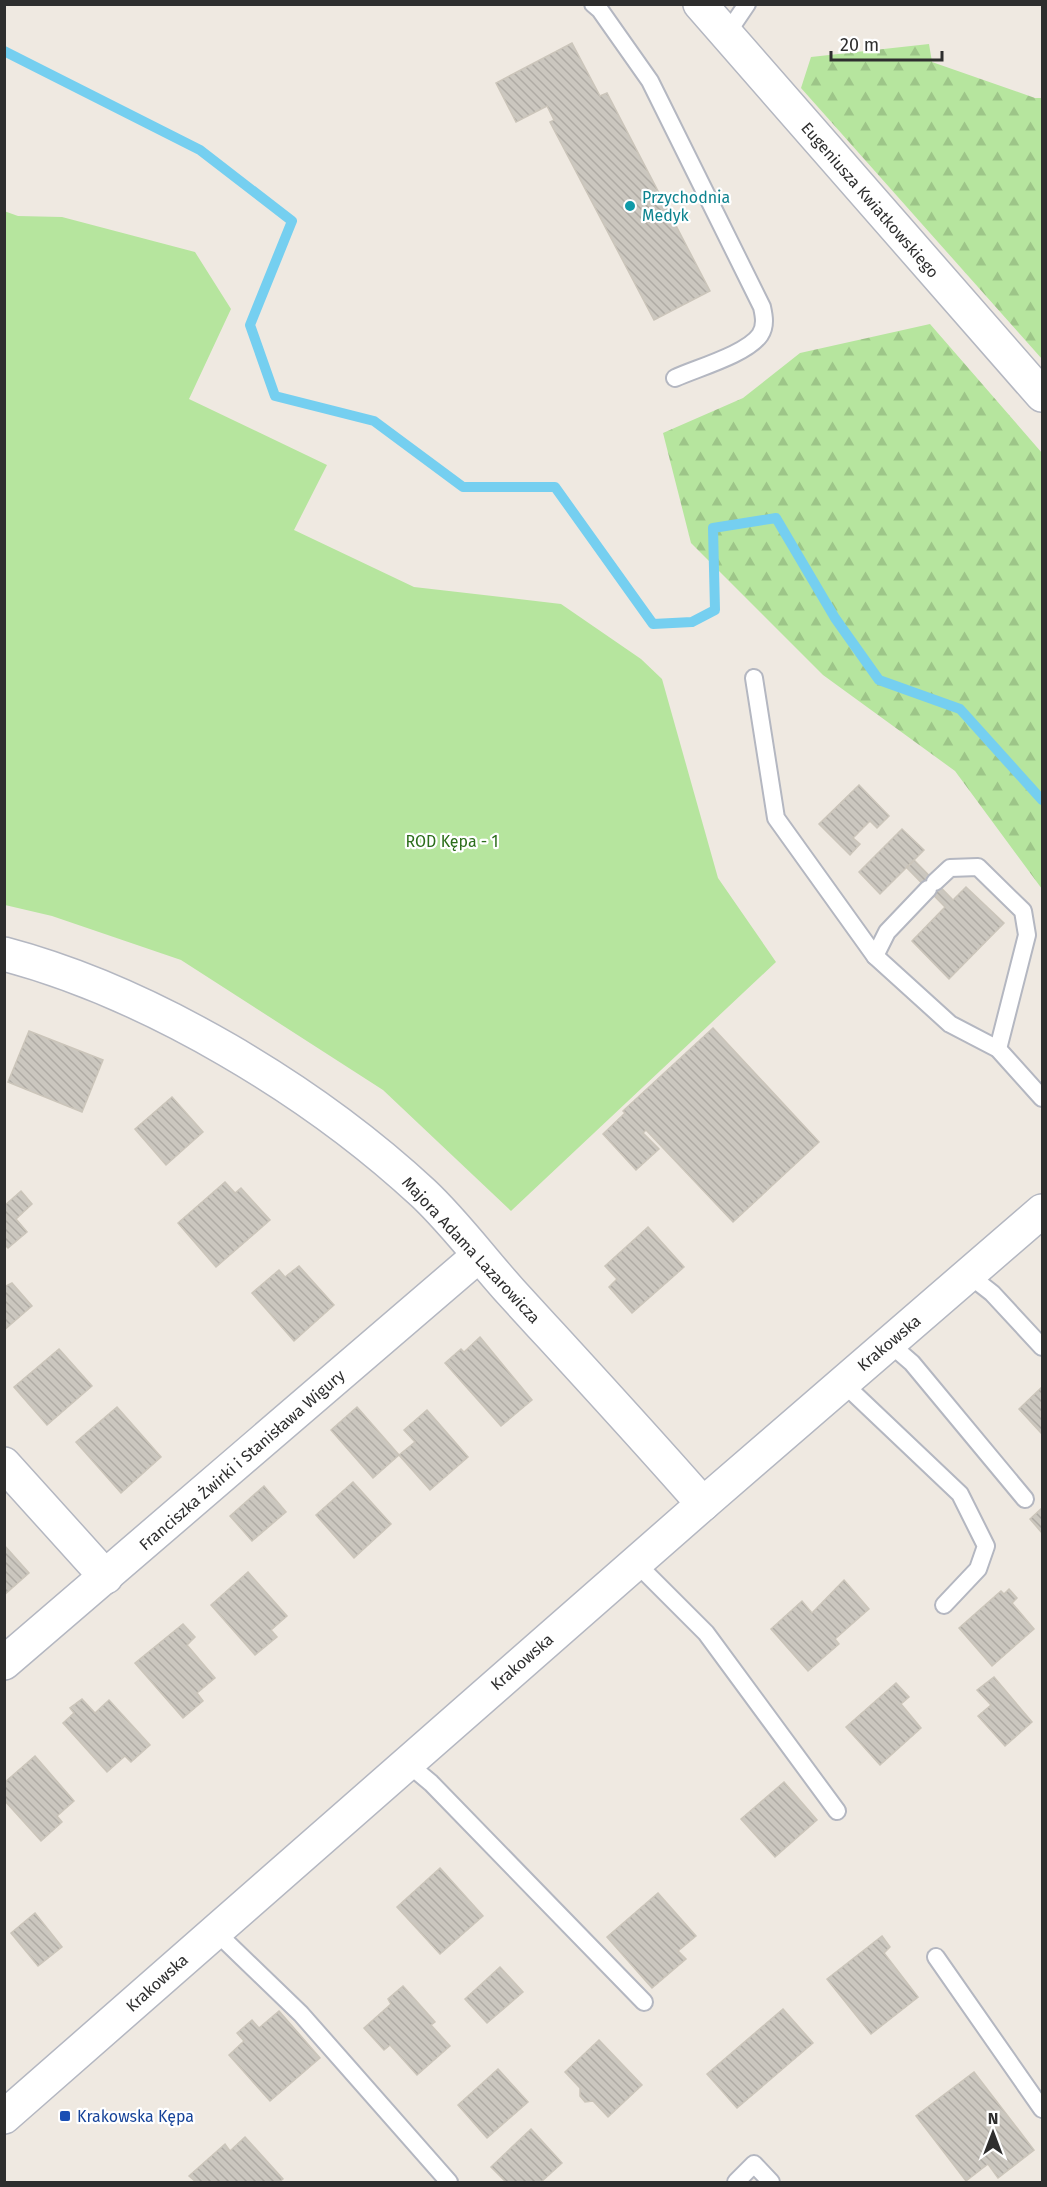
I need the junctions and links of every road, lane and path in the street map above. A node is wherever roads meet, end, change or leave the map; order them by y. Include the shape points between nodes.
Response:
1 (593, 4) edge
2 (700, 4) edge
3 (747, 4) edge
4 (726, 35) junction
5 (675, 378) dead end
6 (1042, 395) edge
7 (754, 678) dead end
8 (4, 954) edge
9 (875, 956) junction
10 (998, 1049) junction
11 (1042, 1098) edge
12 (1042, 1211) edge
13 (478, 1256) junction
14 (969, 1275) junction
15 (889, 1343) junction
16 (1042, 1347) edge
17 (843, 1383) junction
18 (4, 1464) edge
19 (1025, 1499) dead end
20 (704, 1504) junction
21 (636, 1563) junction
22 (106, 1577) junction
23 (944, 1605) dead end
24 (4, 1663) edge
25 (407, 1763) junction
26 (837, 1811) dead end
27 (215, 1931) junction
28 (936, 1957) dead end
29 (645, 2002) dead end
30 (1042, 2109) edge
31 (4, 2117) edge
32 (448, 2182) edge
33 (736, 2182) edge
34 (771, 2182) edge

1 - 5 lane via 650,81 765,320 761,334 748,346
2 - 4 street, Eugeniusza Kwiatkowskiego
3 - 4 lane
4 - 6 street, Eugeniusza Kwiatkowskiego
7 - 9 lane via 776,818
8 - 13 street, Majora Adama Lazarowicza via 46,965 113,993 203,1037 285,1085 362,1140 407,1179
9 - 10 lane via 950,1024
9 - 10 lane via 887,932 950,868 978,867 1023,910 1027,935
10 - 11 lane
12 - 14 street, Krakowska
13 - 20 street, Majora Adama Lazarowicza
13 - 22 street, Franciszka Żwirki i Stanisława Wigury
14 - 15 street, Krakowska
14 - 16 lane via 992,1293
15 - 17 street, Krakowska
15 - 19 lane via 912,1363
17 - 20 street, Krakowska
17 - 23 lane via 960,1494 986,1546 978,1569
18 - 22 street
20 - 21 street, Krakowska
21 - 25 street, Krakowska
21 - 26 lane via 706,1633
22 - 24 street, Franciszka Żwirki i Stanisława Wigury
25 - 27 street, Krakowska
25 - 29 lane
27 - 31 street, Krakowska
27 - 32 lane via 301,2014
28 - 30 lane
33 - 34 lane via 754,2164

